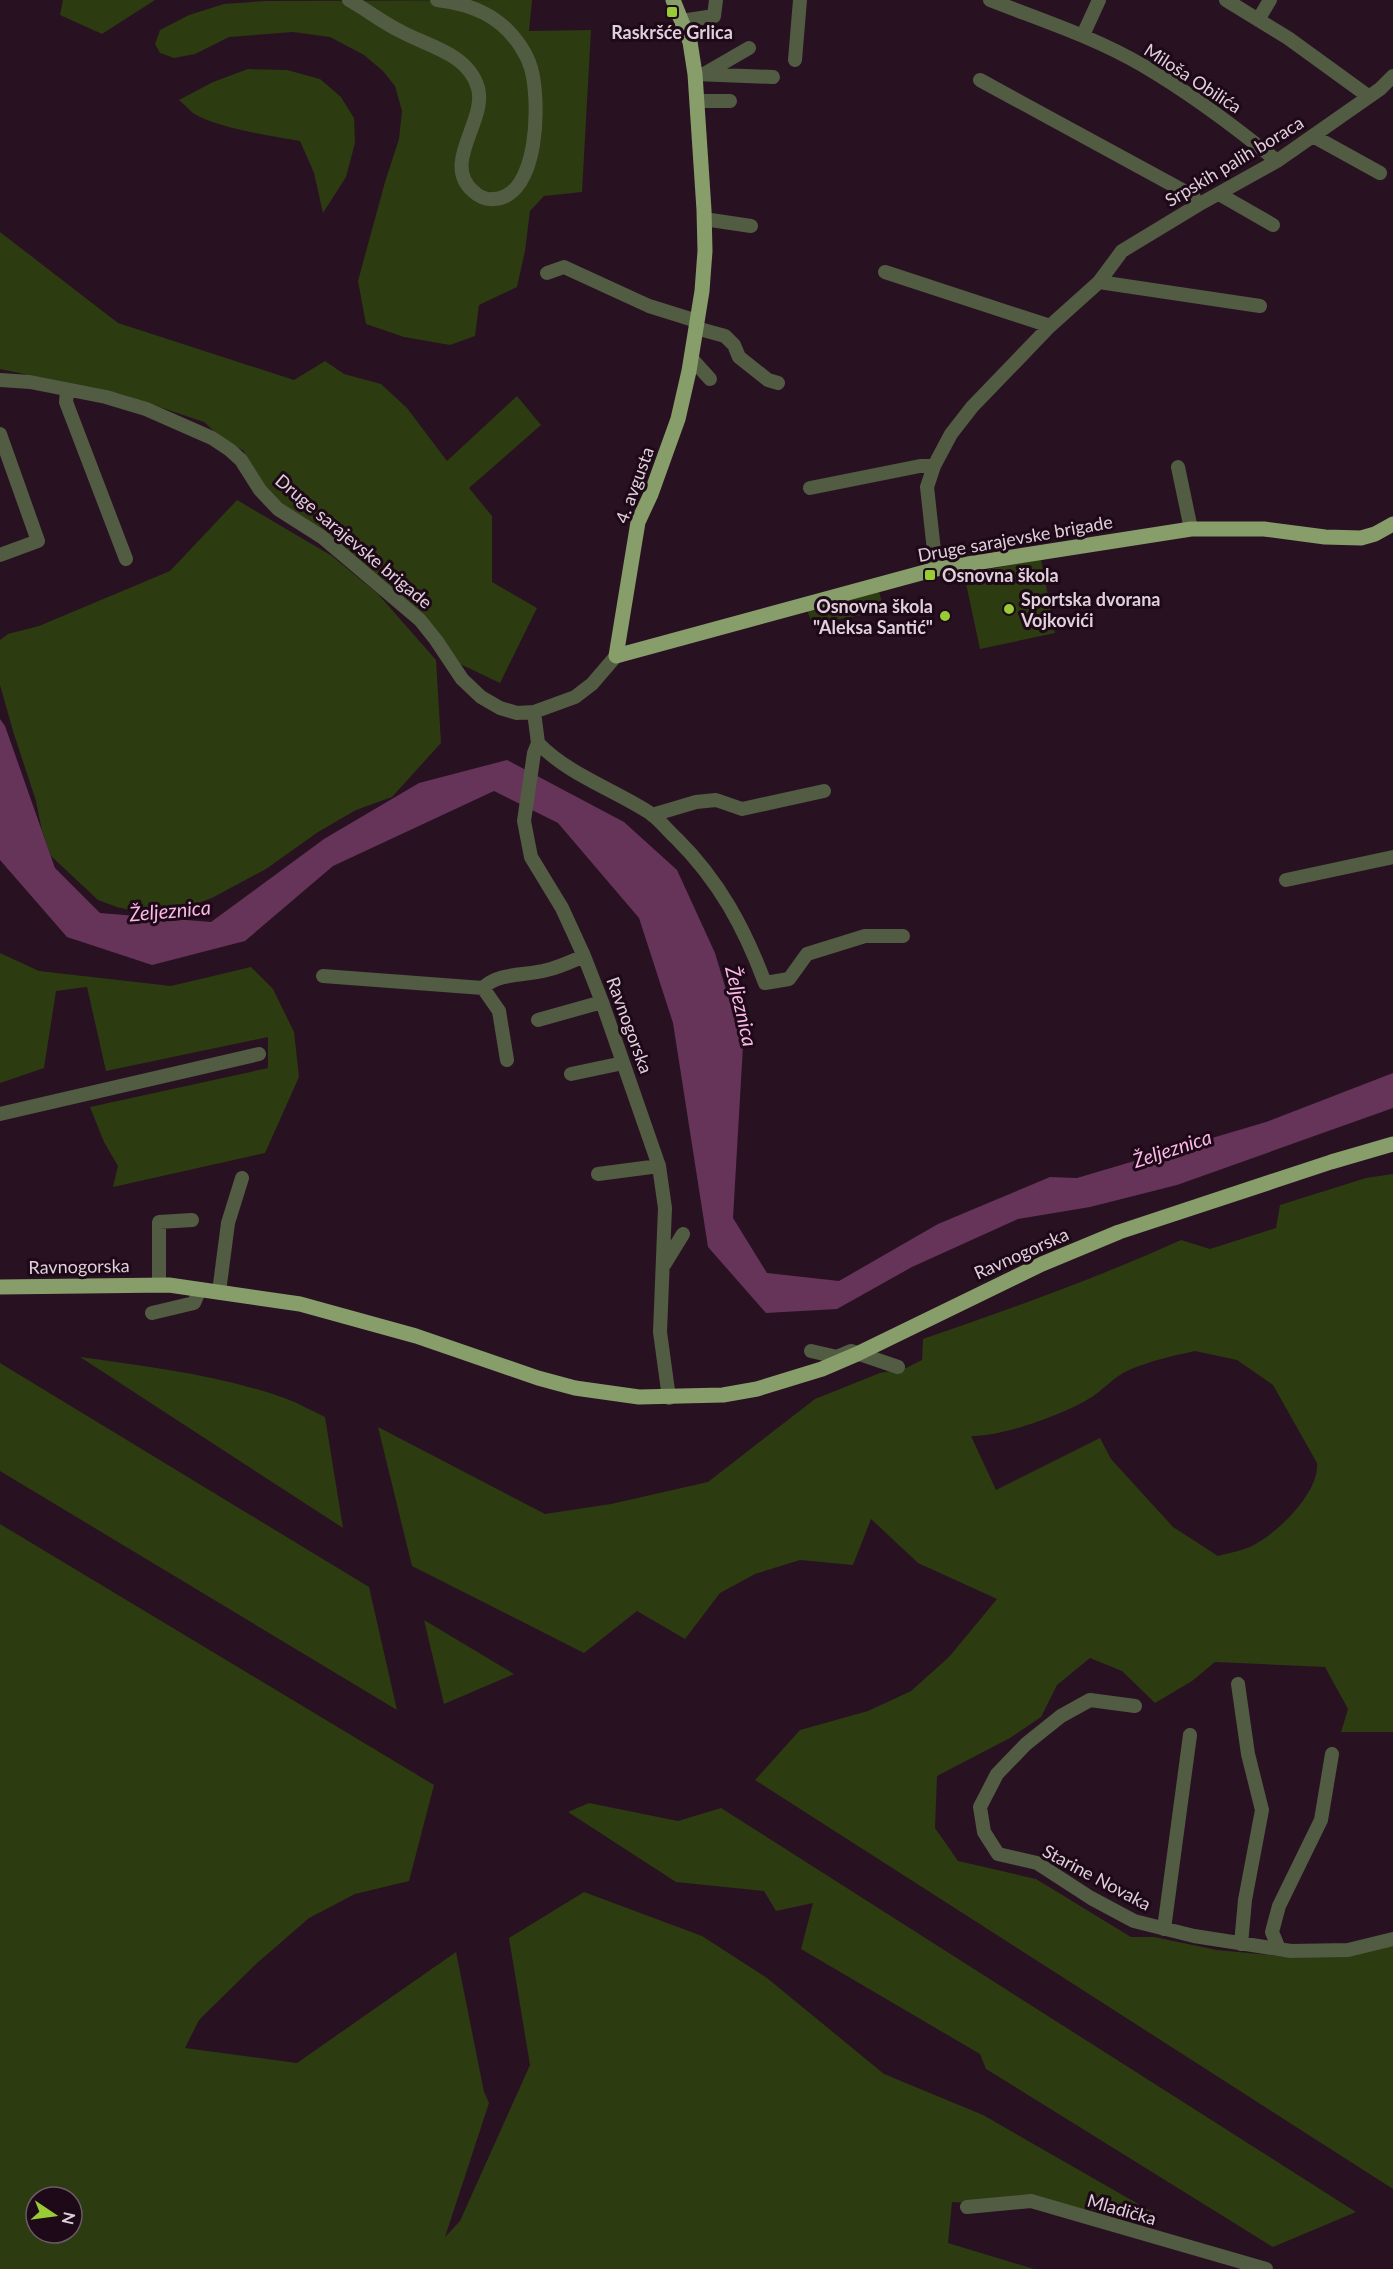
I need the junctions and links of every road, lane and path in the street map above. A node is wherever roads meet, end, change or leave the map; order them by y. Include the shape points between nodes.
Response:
1 (350, 0) edge
2 (360, 0) edge
3 (437, 0) edge
4 (673, 0) edge
5 (716, 0) edge
6 (800, 0) edge
7 (990, 0) edge
8 (1099, 0) edge
9 (1226, 0) edge
10 (1270, 0) edge
11 (1258, 20) junction
12 (681, 21) junction
13 (1083, 35) junction
14 (749, 48) dead end
15 (795, 60) dead end
16 (699, 74) junction
17 (1393, 76) edge
18 (773, 77) dead end
19 (980, 80) dead end
20 (1368, 96) junction
21 (698, 101) junction
22 (730, 101) dead end
23 (1313, 136) junction
24 (1277, 161) junction
25 (1380, 173) dead end
26 (1219, 194) junction
27 (1198, 205) junction
28 (704, 219) junction
29 (1273, 225) dead end
30 (751, 226) dead end
31 (885, 272) dead end
32 (548, 273) dead end
33 (1099, 282) junction
34 (636, 292) dead end
35 (649, 306) junction
36 (1260, 306) dead end
37 (697, 325) junction
38 (1050, 326) junction
39 (691, 358) junction
40 (710, 379) dead end
41 (0, 380) edge
42 (778, 383) dead end
43 (67, 391) junction
44 (0, 434) edge
45 (934, 466) junction
46 (1178, 467) dead end
47 (810, 489) dead end
48 (1393, 524) edge
49 (1191, 529) junction
50 (0, 555) edge
51 (126, 559) dead end
52 (936, 569) junction
53 (616, 656) junction
54 (534, 712) junction
55 (536, 748) junction
56 (824, 791) dead end
57 (652, 815) junction
58 (1393, 856) edge
59 (1286, 880) dead end
60 (903, 936) dead end
61 (584, 956) junction
62 (323, 976) dead end
63 (483, 988) junction
64 (602, 1002) junction
65 (538, 1020) dead end
66 (259, 1054) dead end
67 (507, 1060) dead end
68 (622, 1063) junction
69 (571, 1074) dead end
70 (0, 1114) edge
71 (1393, 1144) edge
72 (659, 1166) junction
73 (598, 1174) dead end
74 (242, 1178) dead end
75 (192, 1220) dead end
76 (683, 1234) dead end
77 (663, 1267) junction
78 (159, 1285) junction
79 (0, 1287) edge
80 (200, 1289) junction
81 (219, 1292) junction
82 (152, 1313) dead end
83 (811, 1351) dead end
84 (857, 1354) junction
85 (898, 1367) dead end
86 (669, 1398) junction
87 (1238, 1684) dead end
88 (1135, 1706) dead end
89 (1190, 1735) dead end
90 (1332, 1754) dead end
91 (1164, 1929) junction
92 (1393, 1939) edge
93 (1241, 1944) junction
94 (1279, 1949) junction
95 (967, 2207) dead end
96 (1266, 2269) edge

1 - 2 street
1 - 3 street via 400,31 444,51 470,73 478,86 481,103 463,155 463,176 472,191 482,197 506,197 521,182 533,147 535,95 531,66 521,47 490,17 475,7
4 - 12 main road, 4. avgusta
5 - 12 street via 714,16
6 - 15 street
7 - 13 street, Miloša Obilića
8 - 13 street
9 - 11 street
10 - 11 street
11 - 20 street
12 - 16 main road, 4. avgusta
13 - 24 street, Miloša Obilića via 1191,95
14 - 16 street
16 - 18 street
16 - 21 main road, 4. avgusta
17 - 20 street, Srpskih palih boraca
19 - 27 street via 1193,196
20 - 23 street, Srpskih palih boraca
21 - 22 street
21 - 28 main road, 4. avgusta
23 - 24 street, Srpskih palih boraca
23 - 25 street
24 - 26 street, Srpskih palih boraca
26 - 27 street, Srpskih palih boraca
26 - 29 street
27 - 33 street, Srpskih palih boraca via 1122,251
28 - 30 street
28 - 37 main road, 4. avgusta via 705,251
31 - 38 street
32 - 35 street via 564,267
33 - 36 street
33 - 38 street, Srpskih palih boraca
34 - 35 street
35 - 37 street
37 - 39 main road, 4. avgusta
37 - 42 street via 725,336 739,357 768,380
38 - 45 street, Srpskih palih boraca via 972,407 951,434
39 - 40 street
39 - 53 main road, 4. avgusta via 678,419 638,522
41 - 43 street, Druge sarajevske brigade
43 - 51 street via 66,402
43 - 54 street, Druge sarajevske brigade via 146,409 230,450 278,509 322,537 420,620 462,680 481,697 500,708
44 - 50 street via 38,541
45 - 47 street
45 - 52 street, Srpskih palih boraca via 927,487
46 - 49 street
48 - 49 main road, Druge sarajevske brigade via 1375,534 1352,538 1264,529
49 - 52 main road, Druge sarajevske brigade
52 - 53 main road, Druge sarajevske brigade
53 - 54 street, Druge sarajevske brigade via 575,697
54 - 55 street, Ravnogorska
55 - 57 street
55 - 61 street, Ravnogorska via 524,821 531,857 562,908
56 - 57 street via 742,809 716,800 696,802
57 - 60 street via 696,858 730,905 765,983 789,979 807,954 866,936
58 - 59 street
61 - 63 street via 547,970 500,978
61 - 64 street, Ravnogorska
62 - 63 street
63 - 67 street via 499,1011
64 - 65 street
64 - 68 street, Ravnogorska
66 - 70 street
68 - 69 street
68 - 72 street, Ravnogorska
71 - 84 main road, Ravnogorska via 1119,1232 1042,1264
72 - 73 street
72 - 77 street, Ravnogorska via 665,1208
74 - 81 street via 228,1223
75 - 78 street via 159,1222
76 - 77 street
77 - 86 street, Ravnogorska via 660,1332
78 - 79 main road, Ravnogorska
78 - 80 main road, Ravnogorska
80 - 81 main road, Ravnogorska
80 - 82 street via 194,1304
81 - 86 main road, Ravnogorska via 300,1304 416,1336 575,1388
83 - 84 street via 837,1357 851,1351
84 - 85 street
84 - 86 main road, Ravnogorska via 757,1389
87 - 93 street via 1248,1754 1262,1810
88 - 91 street, Starine Novaka via 1090,1700 1061,1716 1026,1744 998,1774 980,1807 982,1823 998,1854 1036,1863 1134,1921
89 - 91 street
90 - 94 street via 1321,1820 1279,1906 1272,1932
91 - 93 street, Starine Novaka
92 - 94 street, Starine Novaka via 1348,1950
93 - 94 street, Starine Novaka
95 - 96 street, Mladička via 1031,2201

